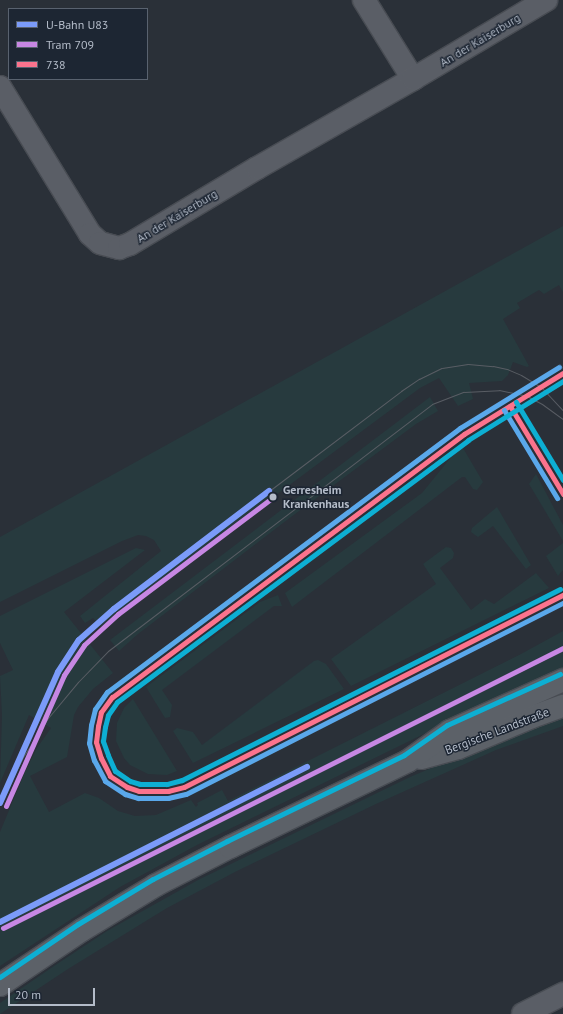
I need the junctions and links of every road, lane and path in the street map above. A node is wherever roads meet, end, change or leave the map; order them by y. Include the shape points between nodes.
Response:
1 (364, 0) edge
2 (546, 0) edge
3 (413, 79) junction
4 (0, 87) edge
5 (563, 680) edge
6 (563, 706) edge
7 (408, 761) junction
8 (0, 985) edge
9 (563, 994) edge
10 (523, 1014) edge

1 - 3 street
2 - 3 street, An der Kaiserburg
3 - 4 street, An der Kaiserburg via 130,244 119,248 100,243 90,234
5 - 7 main road, Bergische Landstraße via 450,731
6 - 7 main road, Bergische Landstraße via 458,748
7 - 8 main road, Bergische Landstraße via 156,885 82,930
9 - 10 street

